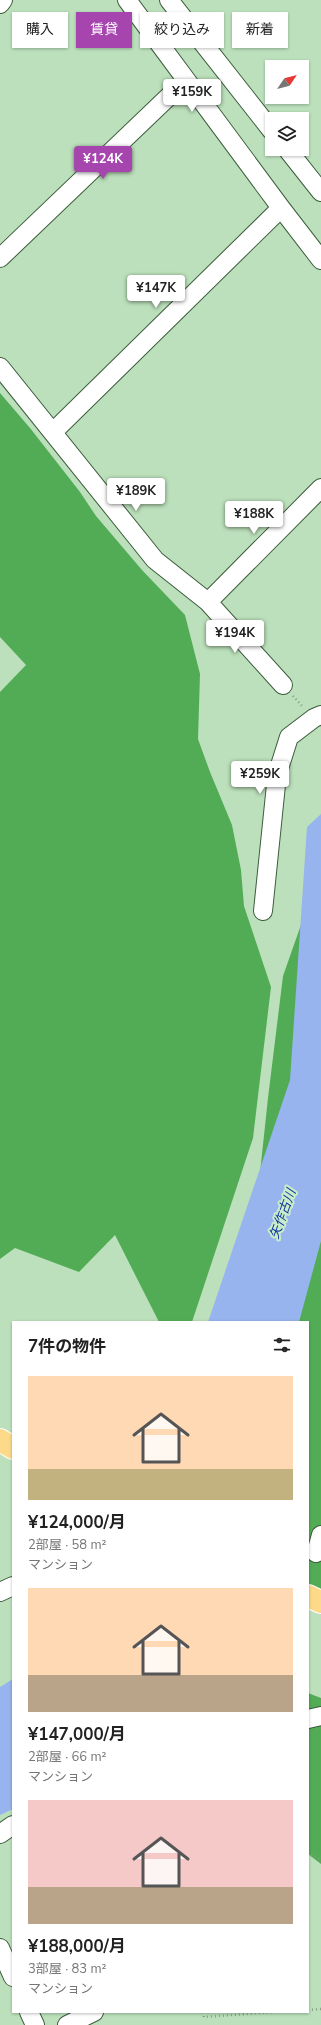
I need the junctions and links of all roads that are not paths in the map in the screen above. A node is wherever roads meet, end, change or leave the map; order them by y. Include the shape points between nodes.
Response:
1 (4, 0) edge
2 (127, 0) edge
3 (169, 0) edge
4 (0, 4) edge
5 (186, 80) junction
6 (265, 121) edge
7 (293, 156) edge
8 (321, 192) edge
9 (281, 208) junction
10 (0, 258) edge
11 (321, 260) edge
12 (0, 367) edge
13 (53, 432) junction
14 (321, 488) edge
15 (208, 602) junction
16 (283, 685) road end
17 (317, 717) edge
18 (263, 911) dead end
19 (0, 1440) edge
20 (12, 1447) edge
21 (321, 1535) edge
22 (315, 1552) edge
23 (12, 1586) edge
24 (0, 1592) edge
25 (309, 1596) edge
26 (321, 1602) edge
27 (321, 1716) edge
28 (309, 1719) edge
29 (12, 1826) edge
30 (0, 1834) edge
31 (0, 1948) edge
32 (12, 1975) edge
33 (29, 2013) edge
34 (92, 2013) edge
35 (35, 2025) edge
36 (67, 2025) edge

1 - 4 street
2 - 5 street
3 - 6 street
5 - 9 street
5 - 10 street
7 - 8 street
9 - 11 street
9 - 13 street
12 - 13 street
13 - 15 street via 155,560
14 - 15 street
15 - 16 street
17 - 18 street via 289,737 277,775
19 - 20 main road
21 - 22 street
23 - 24 street
25 - 26 main road
27 - 28 street
29 - 30 street
31 - 32 street
33 - 35 street
34 - 36 street

